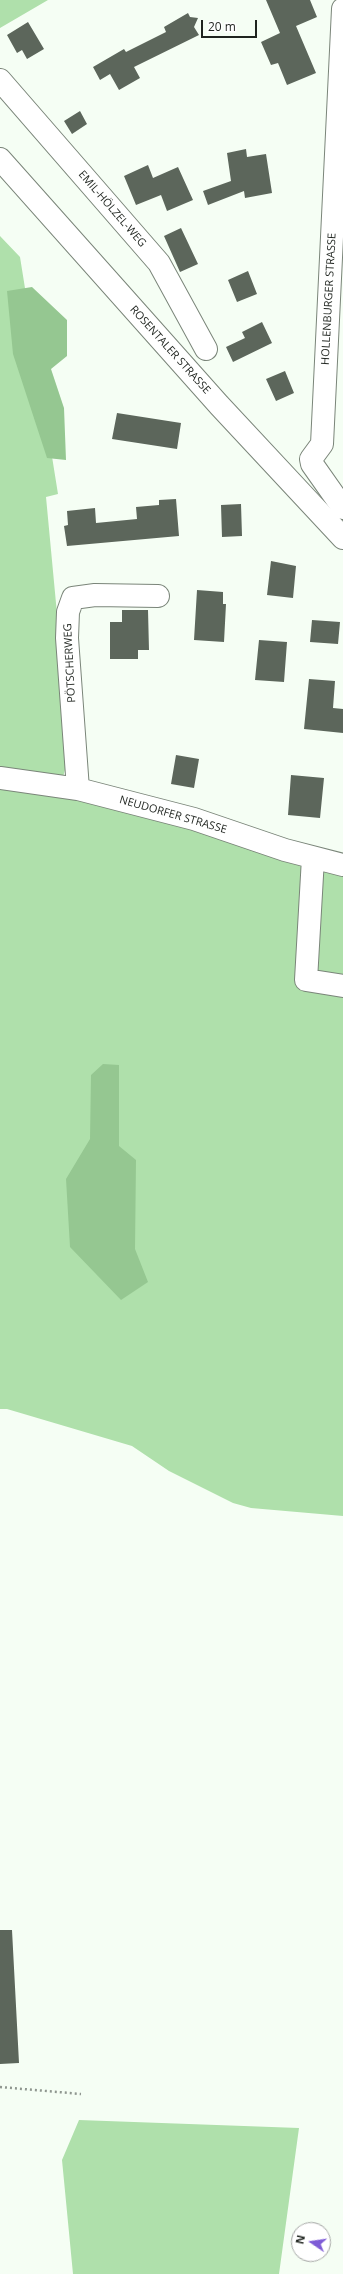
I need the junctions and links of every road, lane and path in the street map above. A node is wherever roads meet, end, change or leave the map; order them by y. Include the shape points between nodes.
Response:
1 (343, 9) edge
2 (0, 80) edge
3 (0, 159) edge
4 (206, 349) dead end
5 (343, 508) edge
6 (343, 538) edge
7 (158, 596) dead end
8 (0, 778) edge
9 (78, 789) junction
10 (313, 858) junction
11 (343, 865) edge
12 (343, 986) edge
13 (0, 2087) edge
14 (81, 2094) dead end

1 - 5 street, HOLLENBURGER STRASSE via 322,444 311,459
2 - 4 street, EMIL-HÖLZEL-WEG via 159,263
3 - 6 street, ROSENTALER STRASSE via 219,405
7 - 9 street, PÖTSCHERWEG via 95,595 73,598 68,612 67,638
8 - 9 street, NEUDORFER STRASSE
9 - 10 street, NEUDORFER STRASSE via 194,819
10 - 11 street, NEUDORFER STRASSE
10 - 12 street via 306,980
13 - 14 path

